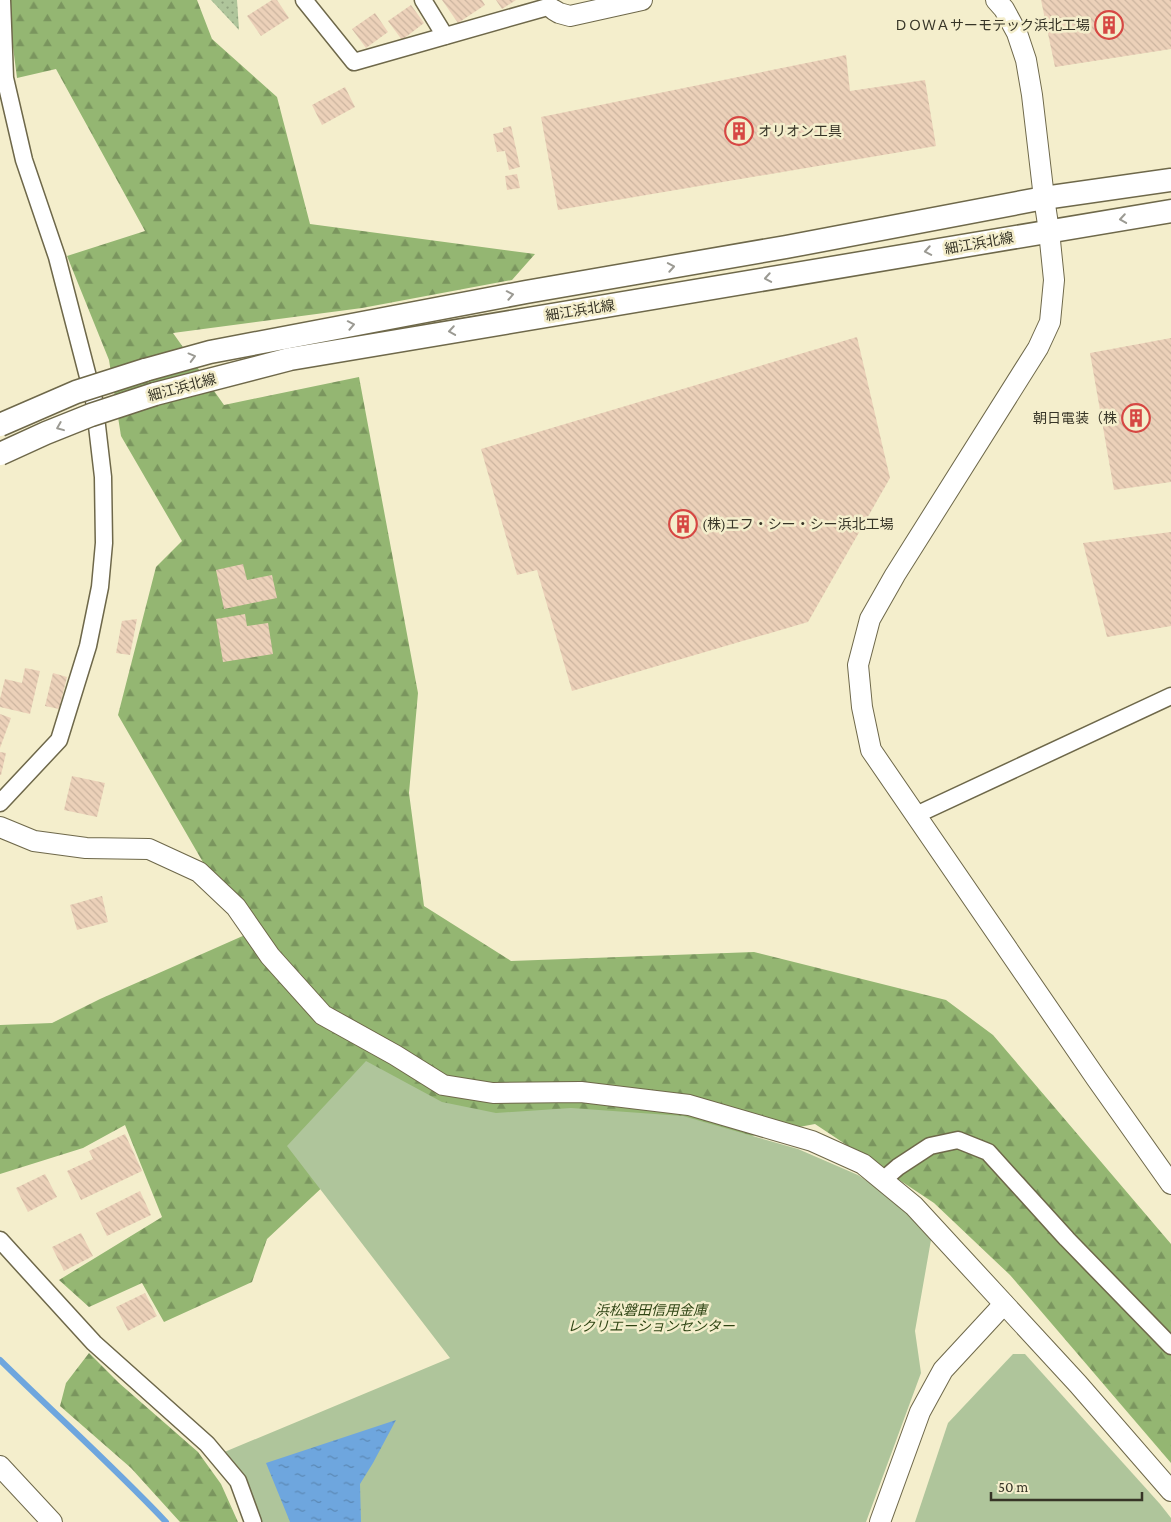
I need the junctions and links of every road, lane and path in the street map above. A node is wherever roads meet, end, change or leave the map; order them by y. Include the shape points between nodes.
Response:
1 (2, 0) edge
2 (304, 0) edge
3 (424, 0) edge
4 (638, 0) edge
5 (996, 0) edge
6 (551, 5) edge
7 (445, 36) junction
8 (2, 78) edge
9 (1171, 180) edge
10 (1044, 198) junction
11 (1171, 211) edge
12 (1049, 230) junction
13 (0, 425) edge
14 (0, 454) edge
15 (1171, 696) edge
16 (0, 803) edge
17 (916, 815) junction
18 (0, 827) edge
19 (883, 1180) junction
20 (1171, 1184) edge
21 (0, 1240) edge
22 (1004, 1304) junction
23 (1171, 1346) edge
24 (0, 1466) edge
25 (1171, 1491) edge
26 (52, 1522) edge
27 (254, 1522) edge
28 (880, 1522) edge

1 - 8 street
2 - 7 street via 354,62
3 - 7 street
4 - 6 street via 570,16 559,13
5 - 10 street via 1017,33 1026,60
6 - 7 street
8 - 16 street via 24,160 57,257 94,400 104,477 104,543 100,587 88,646 59,740
9 - 10 main road, 細江浜北線
10 - 12 street
13 -> 10 main road, 細江浜北線, bridge via 76,392 229,348
11 -> 12 main road, 細江浜北線
12 -> 14 main road, 細江浜北線, bridge via 290,359 156,394 91,415
12 - 17 street via 1054,280 1050,322 1038,348 870,619 858,665 871,750
15 - 17 street
17 - 20 street
18 - 19 street via 34,841 86,848 149,849 199,872 236,907 270,956 323,1016 443,1084 493,1093 581,1092 689,1105 812,1141 863,1164
19 - 22 street via 914,1206
19 - 23 street via 930,1146 958,1140 988,1152 1066,1239
21 - 27 street via 94,1343 207,1444 238,1481
22 - 25 street
22 - 28 street via 944,1370 920,1412
24 - 26 street

